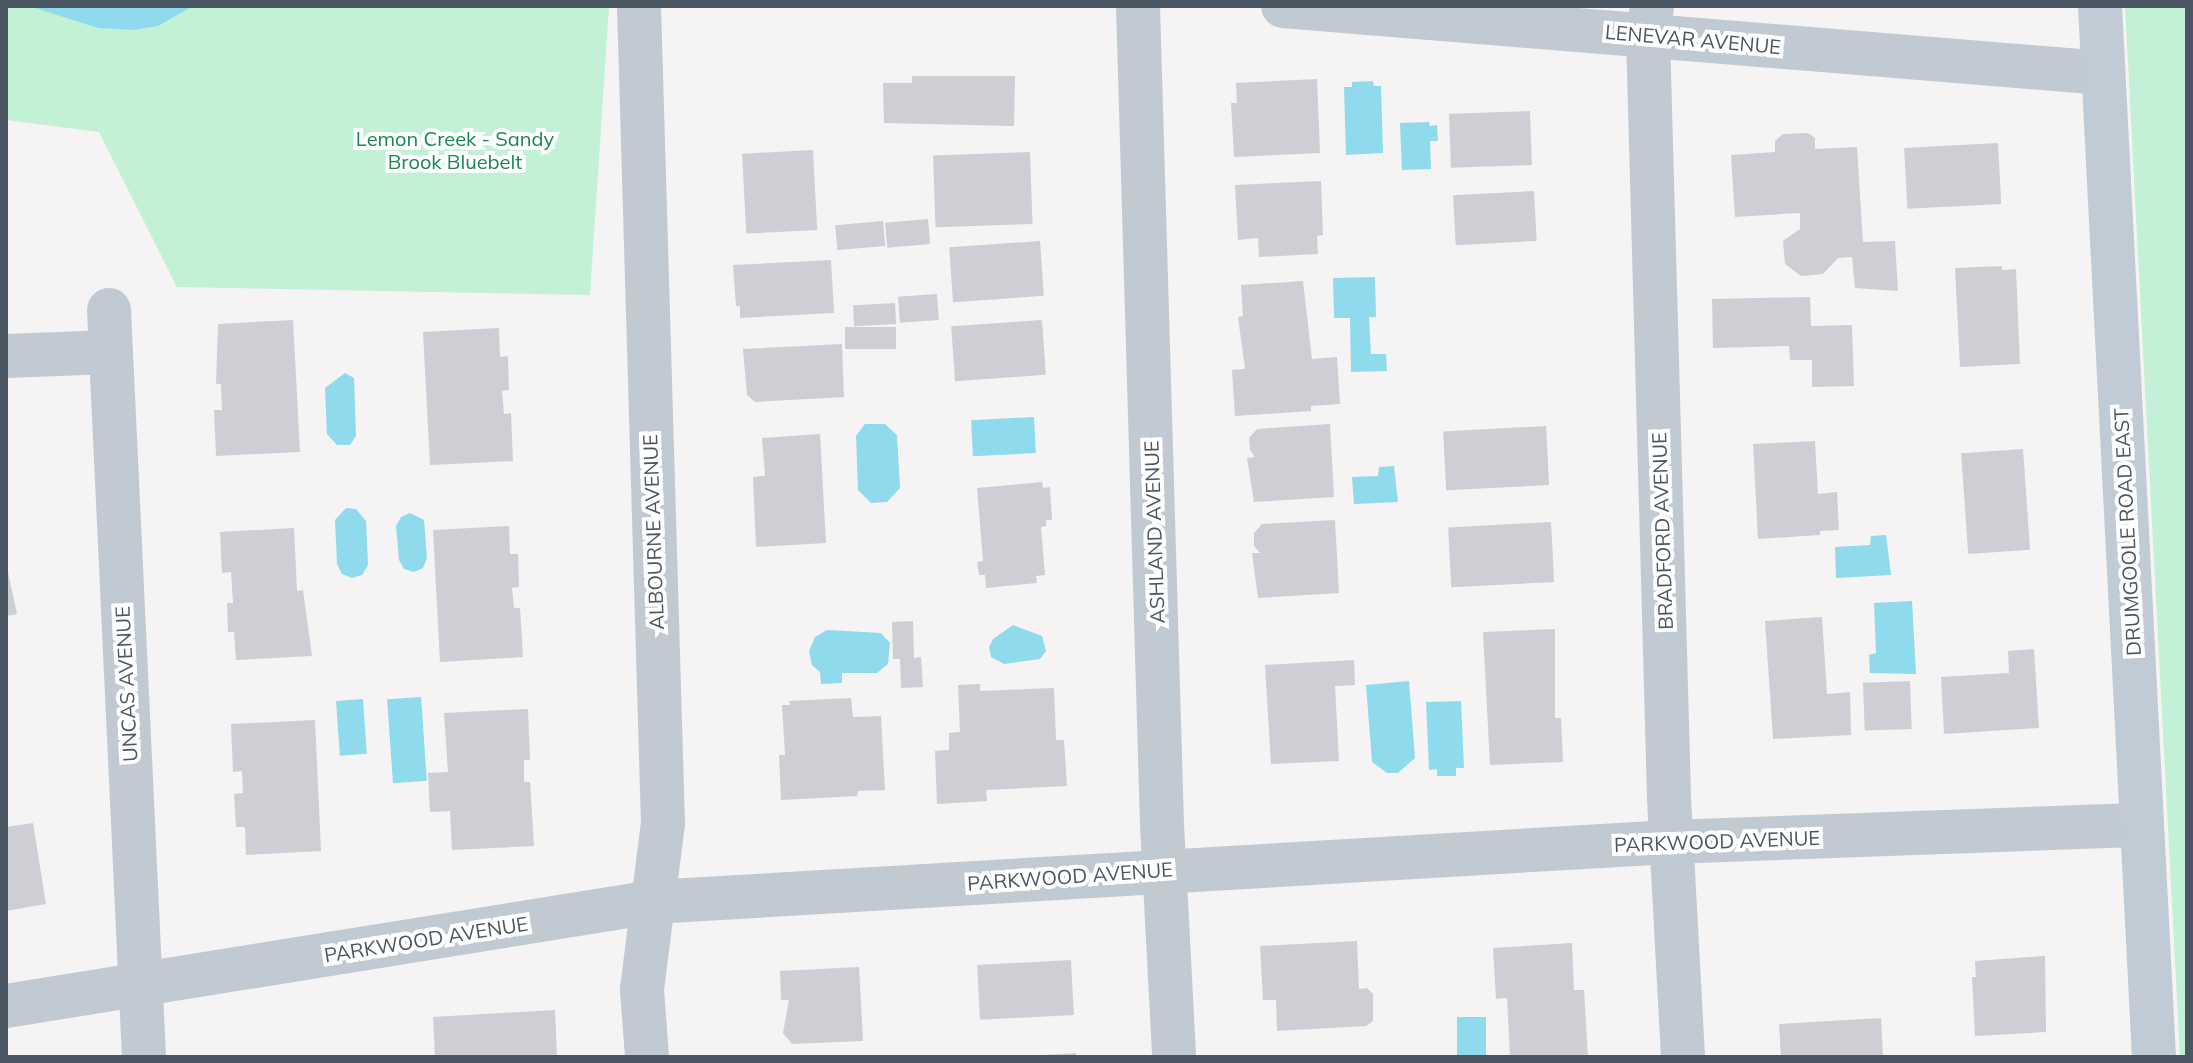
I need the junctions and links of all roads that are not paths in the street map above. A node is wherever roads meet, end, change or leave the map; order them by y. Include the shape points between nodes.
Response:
1 (639, 6) edge
2 (1138, 6) edge
3 (1283, 6) edge
4 (2100, 6) edge
5 (1650, 20) edge
6 (2103, 73) junction
7 (6, 356) edge
8 (2142, 825) junction
9 (1670, 842) junction
10 (1164, 870) junction
11 (653, 902) junction
12 (141, 984) junction
13 (6, 1006) edge
14 (144, 1057) edge
15 (647, 1057) edge
16 (1174, 1057) edge
17 (1683, 1057) edge
18 (2154, 1057) edge

1 - 11 street, ALBOURNE AVENUE via 663,823
2 - 10 street, ASHLAND AVENUE
3 - 5 street, LENEVAR AVENUE
4 - 6 main road, DRUMGOOLE ROAD EAST
5 - 6 street, LENEVAR AVENUE
5 - 9 street, BRADFORD AVENUE
6 - 8 main road, DRUMGOOLE ROAD EAST
7 - 12 street, UNCAS AVENUE via 110,331
8 - 9 street, PARKWOOD AVENUE
8 - 18 main road, DRUMGOOLE ROAD EAST
9 - 10 street, PARKWOOD AVENUE
9 - 17 street, BRADFORD AVENUE
10 - 11 street, PARKWOOD AVENUE
10 - 16 street, ASHLAND AVENUE
11 - 12 street, PARKWOOD AVENUE
11 - 15 street, ALBOURNE AVENUE via 642,990
12 - 13 street, PARKWOOD AVENUE
12 - 14 street, UNCAS AVENUE

